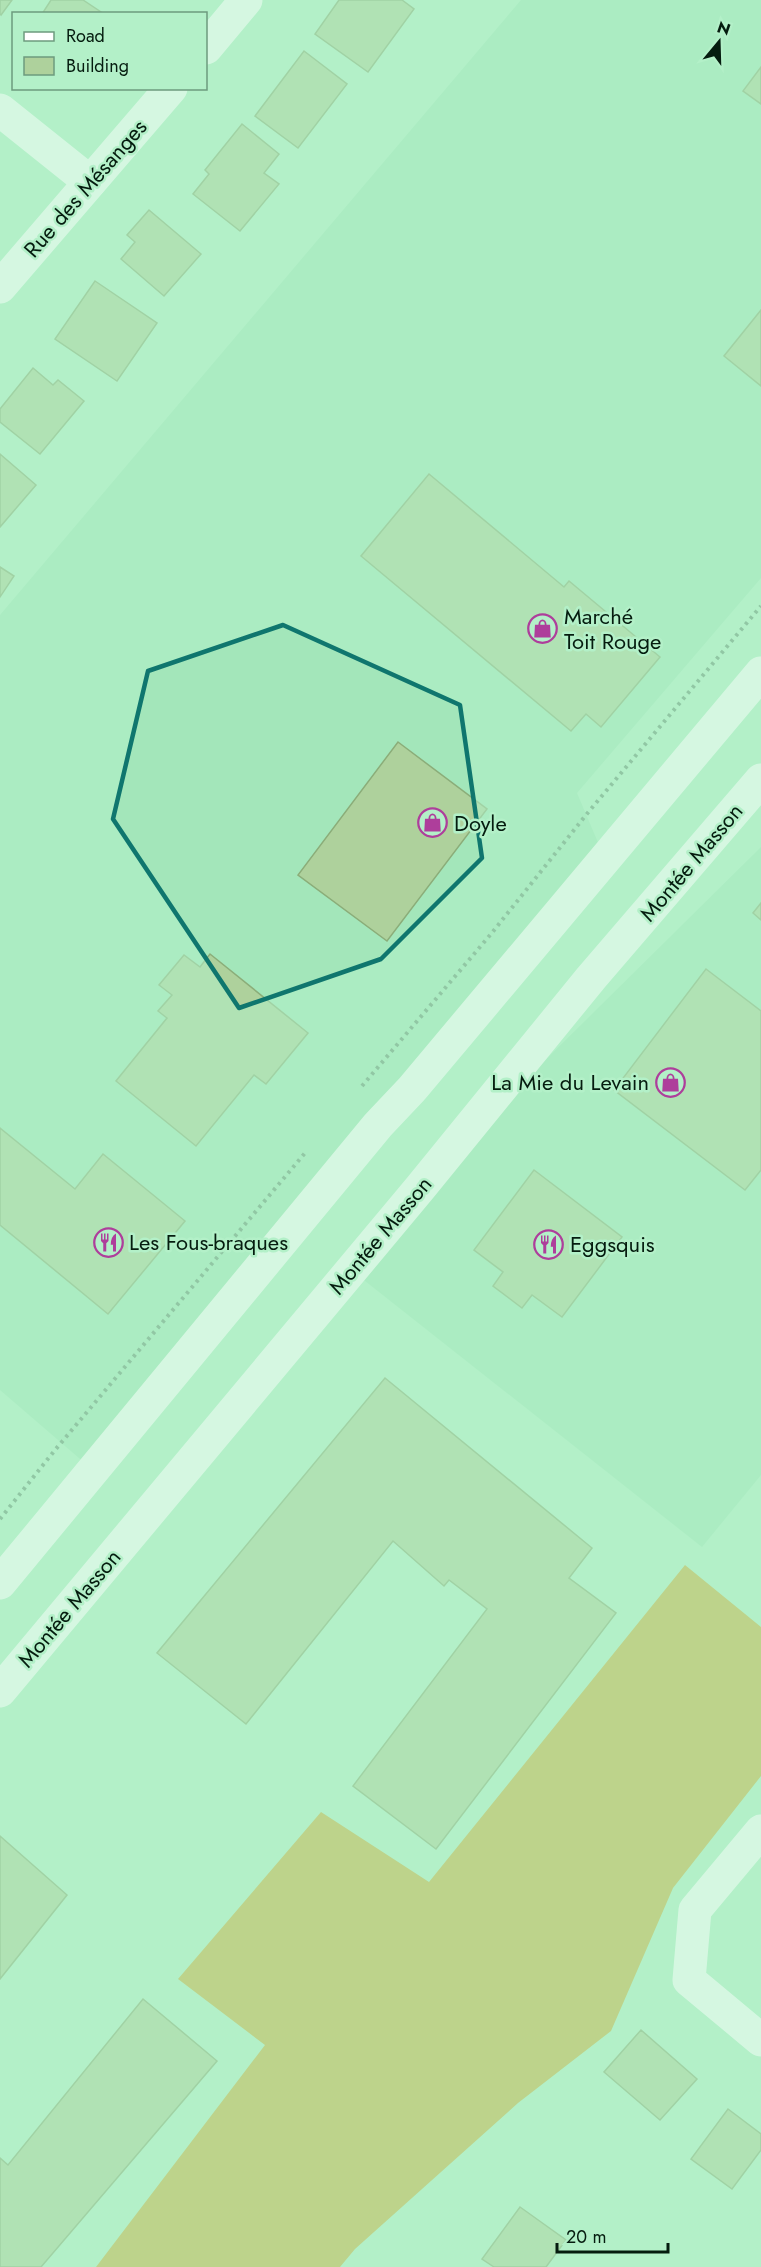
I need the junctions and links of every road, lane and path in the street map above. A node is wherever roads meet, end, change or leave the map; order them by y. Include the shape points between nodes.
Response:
1 (246, 0) edge
2 (207, 47) edge
3 (169, 90) edge
4 (0, 111) edge
5 (90, 182) junction
6 (0, 287) edge
7 (761, 606) edge
8 (761, 673) edge
9 (761, 780) edge
10 (373, 1073) dead end
11 (306, 1152) dead end
12 (0, 1519) edge
13 (0, 1583) edge
14 (0, 1691) edge
15 (761, 1831) edge
16 (761, 2040) edge

1 - 2 main road
3 - 5 main road, Rue des Mésanges
4 - 5 main road
5 - 6 main road, Rue des Mésanges
7 - 10 path
8 - 13 main road via 378,1125
9 - 14 main road, Montée Masson via 591,978
11 - 12 path
15 - 16 main road via 694,1910 689,1980

